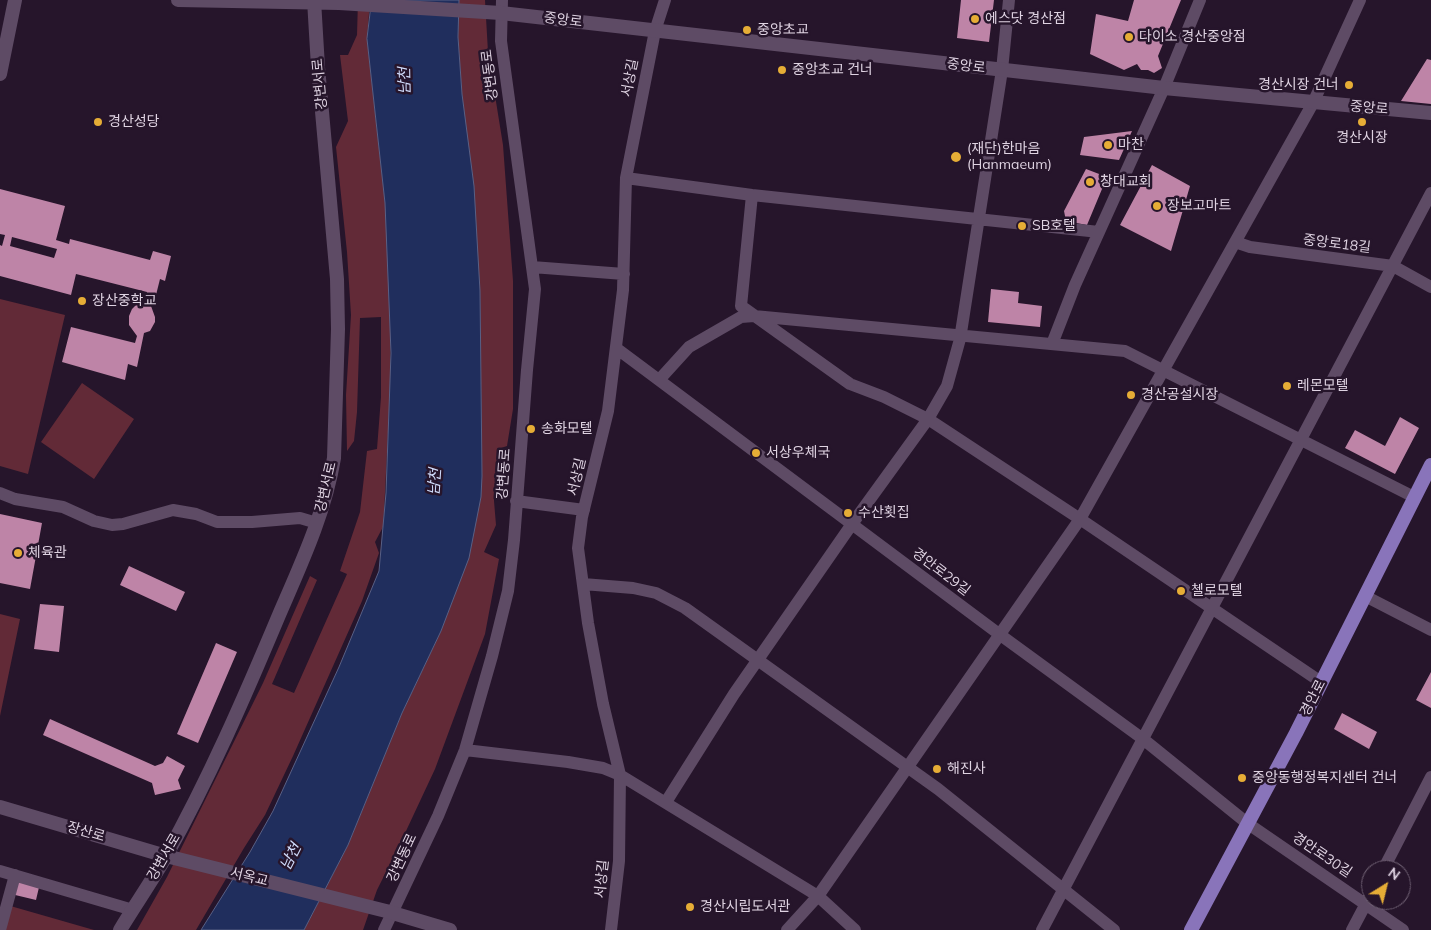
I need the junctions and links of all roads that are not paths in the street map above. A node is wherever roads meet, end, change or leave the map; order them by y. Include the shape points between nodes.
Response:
1 (16, 0) edge
2 (178, 0) edge
3 (665, 0) edge
4 (1009, 0) edge
5 (1200, 0) edge
6 (1360, 0) edge
7 (314, 1) edge
8 (501, 6) edge
9 (655, 31) junction
10 (1002, 70) junction
11 (0, 74) edge
12 (1164, 88) junction
13 (1313, 103) junction
14 (1431, 113) edge
15 (626, 178) junction
16 (1431, 193) edge
17 (752, 195) junction
18 (979, 218) junction
19 (1099, 232) junction
20 (1235, 242) junction
21 (1393, 266) junction
22 (532, 267) junction
23 (624, 274) junction
24 (1431, 287) edge
25 (754, 316) junction
26 (960, 335) junction
27 (1052, 344) junction
28 (616, 348) junction
29 (1164, 370) junction
30 (659, 380) junction
31 (928, 419) junction
32 (1301, 440) junction
33 (1431, 465) edge
34 (0, 493) edge
35 (1414, 497) junction
36 (516, 501) junction
37 (584, 510) junction
38 (1080, 519) junction
39 (318, 523) junction
40 (852, 524) junction
41 (583, 584) junction
42 (1364, 596) junction
43 (1212, 608) junction
44 (1431, 630) edge
45 (999, 634) junction
46 (758, 660) junction
47 (1321, 682) junction
48 (1143, 740) junction
49 (465, 750) junction
50 (906, 766) junction
51 (620, 775) junction
52 (1431, 777) edge
53 (666, 802) junction
54 (0, 807) edge
55 (1247, 823) junction
56 (169, 856) junction
57 (1388, 860) edge
58 (0, 871) edge
59 (15, 875) junction
60 (1064, 889) junction
61 (1361, 895) edge
62 (818, 896) junction
63 (133, 910) junction
64 (1362, 910) edge
65 (1380, 910) edge
66 (389, 912) junction
67 (0, 930) edge
68 (120, 930) edge
69 (384, 930) edge
70 (450, 930) edge
71 (611, 930) edge
72 (787, 930) edge
73 (855, 930) edge
74 (1042, 930) edge
75 (1114, 930) edge
76 (1191, 930) edge
77 (1352, 930) edge
78 (1403, 930) edge

1 - 11 street
2 - 7 street
3 - 9 street, 서상길
4 - 10 street
5 - 12 street
6 - 13 street
7 - 8 street, 중앙로
7 - 39 street, 강변서로 via 334,226 338,320 334,458
8 - 9 street, 중앙로
8 - 22 street, 강변동로 via 504,68
9 - 10 street, 중앙로
9 - 15 street, 서상길
10 - 12 street, 중앙로
10 - 18 street
12 - 13 street, 중앙로
12 - 19 street
13 - 14 street, 중앙로
13 - 20 street
15 - 17 street
15 - 23 street, 서상길
16 - 21 street
17 - 18 street
17 - 25 street via 741,306
18 - 19 street
18 - 26 street
19 - 27 street
20 - 21 street, 중앙로18길 via 1250,247
20 - 29 street
21 - 24 street, 중앙로18길
21 - 32 street
22 - 23 street
22 - 36 street, 강변동로 via 535,290
23 - 28 street, 서상길
25 - 26 street
25 - 30 street via 740,317 689,347
25 - 31 street via 850,384
26 - 27 street
26 - 31 street via 947,386
27 - 29 street via 1124,351
28 - 30 street, 경안로29길
28 - 37 street, 서상길 via 608,411
29 - 32 street
29 - 38 street
30 - 40 street, 경안로29길
31 - 38 street
31 - 40 street
32 - 35 street
32 - 43 street
33 - 35 main road, 경안로
34 - 39 street via 63,507 112,525 173,510 217,522 300,518
35 - 42 main road, 경안로
36 - 37 street
36 - 49 street, 강변동로 via 508,591
37 - 41 street, 서상길 via 578,548
38 - 43 street
38 - 45 street
39 - 56 street, 강변서로 via 255,671
40 - 45 street, 경안로29길
40 - 46 street
41 - 46 street via 656,592 685,608
41 - 51 street, 서상길 via 601,696
42 - 44 street
42 - 47 main road, 경안로
43 - 47 street
43 - 48 street
45 - 48 street, 경안로29길
45 - 50 street
46 - 50 street
46 - 53 street
47 - 55 main road, 경안로
48 - 55 street, 경안로29길
48 - 60 street
49 - 51 street via 568,762 603,768
49 - 66 street, 강변동로 via 438,816
50 - 60 street
50 - 62 street
51 - 53 street
51 - 71 street, 서상길 via 620,861
52 - 57 street
53 - 62 street
54 - 56 street, 장산로
55 - 61 street, 경안로30길
55 - 76 main road, 경안로
56 - 63 street, 강변서로
56 - 66 street, 서옥교
58 - 59 street
59 - 63 street
59 - 67 street
60 - 74 street
60 - 75 street
62 - 72 street
62 - 73 street
63 - 68 street, 강변서로
64 - 77 street
65 - 78 street, 경안로30길
66 - 69 street, 강변동로
66 - 70 street

